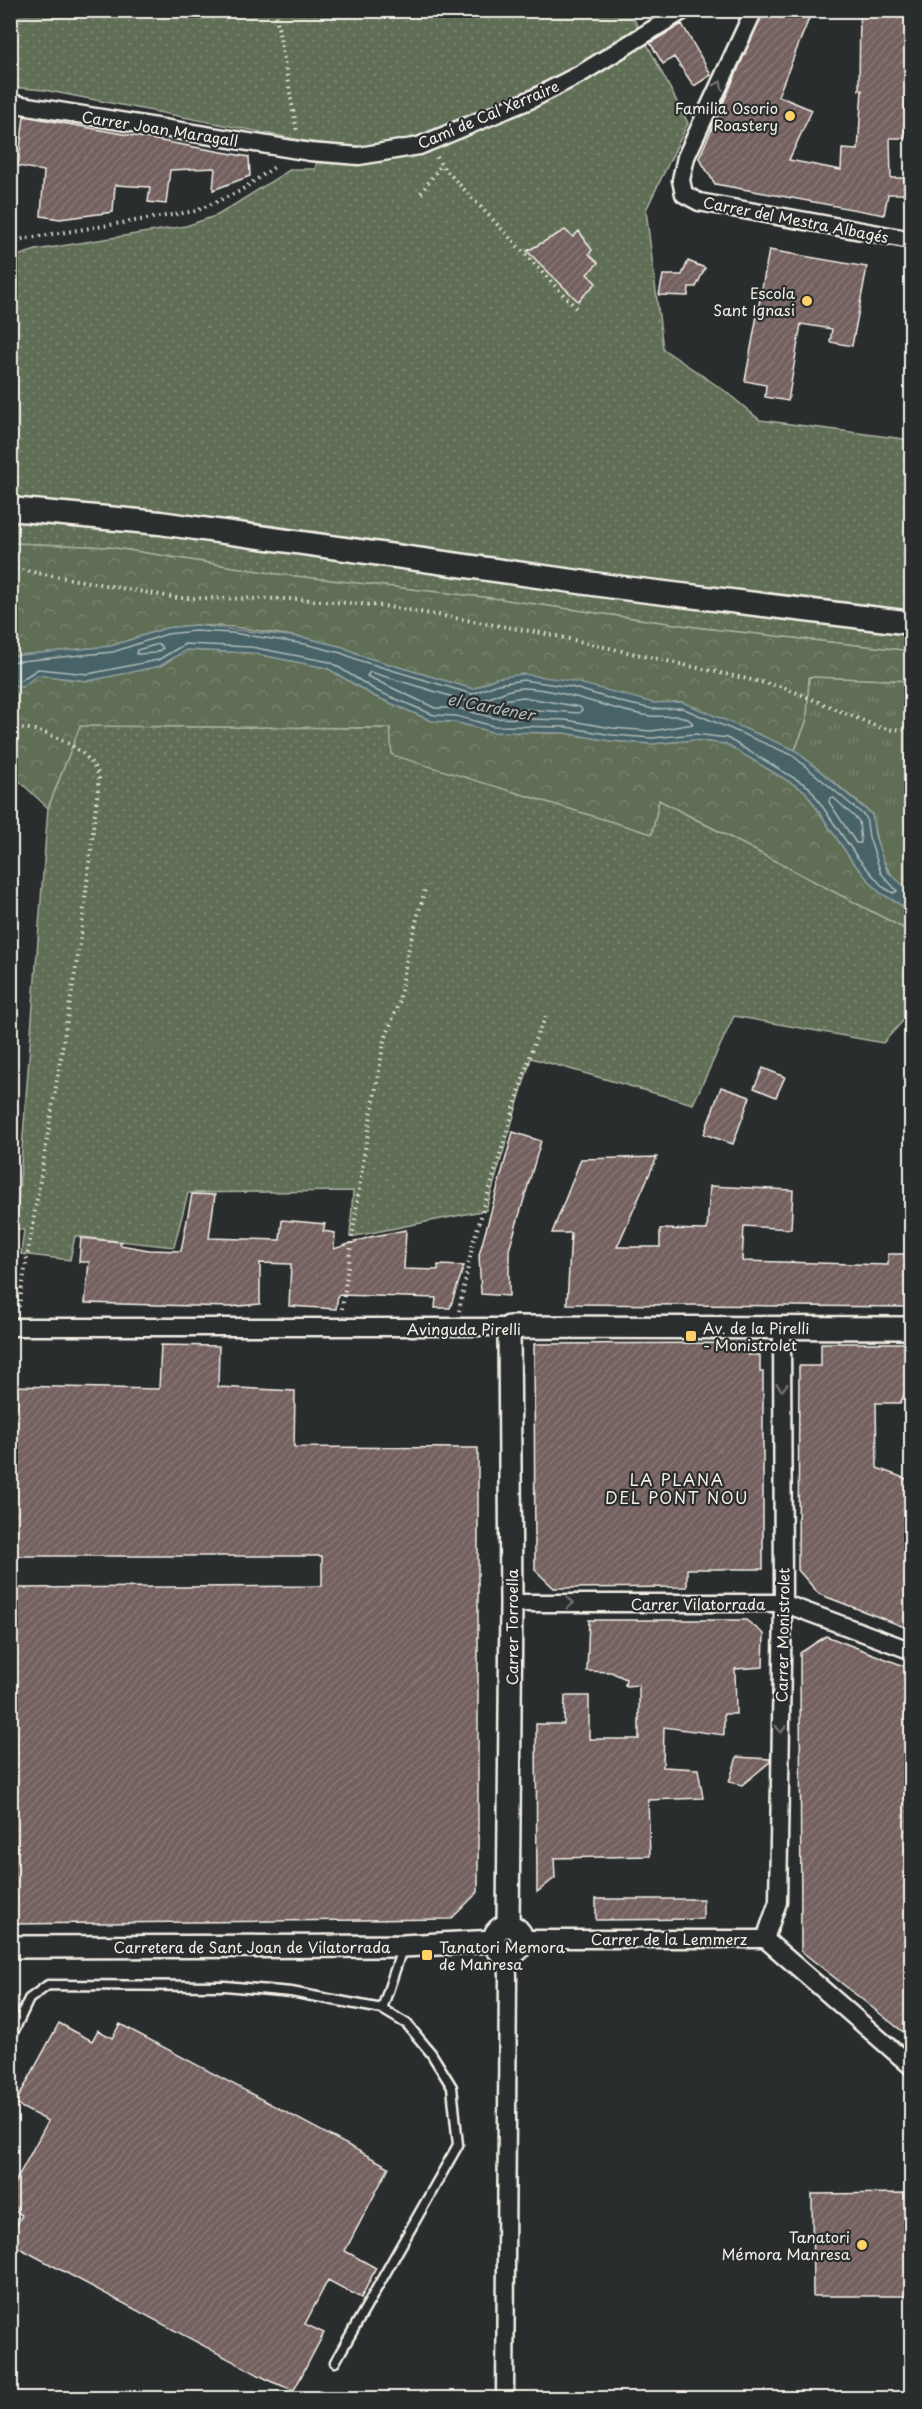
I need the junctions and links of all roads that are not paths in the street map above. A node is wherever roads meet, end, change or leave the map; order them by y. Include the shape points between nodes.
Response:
1 (684, 10) edge
2 (754, 10) edge
3 (10, 103) edge
4 (305, 152) joint
5 (912, 240) edge
6 (10, 509) edge
7 (912, 623) edge
8 (13, 1326) edge
9 (509, 1328) junction
10 (782, 1328) junction
11 (912, 1328) edge
12 (511, 1603) junction
13 (783, 1603) junction
14 (912, 1651) edge
15 (515, 1932) junction
16 (765, 1939) junction
17 (403, 1946) junction
18 (10, 1947) edge
19 (500, 1948) junction
20 (382, 2009) junction
21 (10, 2039) edge
22 (912, 2067) edge
23 (335, 2362) dead end
24 (505, 2398) edge

1 - 4 street, Camí de Cal Xerraire via 532,99 419,146 359,156
5 -> 2 street, Carrer del Mestra Albagés via 699,202 684,194 681,180 686,157
3 - 4 street, Carrer Joan Maragall
6 - 7 main road via 160,523 591,584
8 - 9 street, Avinguda Pirelli
9 - 10 street, Avinguda Pirelli
9 - 12 street, Carrer Torroella
10 - 11 street, Avinguda Pirelli
10 -> 13 street, Carrer Monistrolet
12 -> 13 street, Carrer Vilatorrada
12 - 15 street, Carrer Torroella
13 - 14 street, Carrer Vilatorrada
13 -> 16 street, Carrer Monistrolet via 778,1902
15 - 16 street, Carrer de la Lemmerz
15 - 19 street via 498,1929
16 - 22 street, Carrer de la Lemmerz
17 - 18 street, Carretera de Sant Joan de Vilatorrada
17 - 19 street, Carretera de Sant Joan de Vilatorrada
17 - 20 lane
19 - 24 street via 508,1975
20 - 21 lane via 291,1992 225,1986 48,1985 29,1999
20 - 23 lane via 407,2024 452,2087 458,2145

